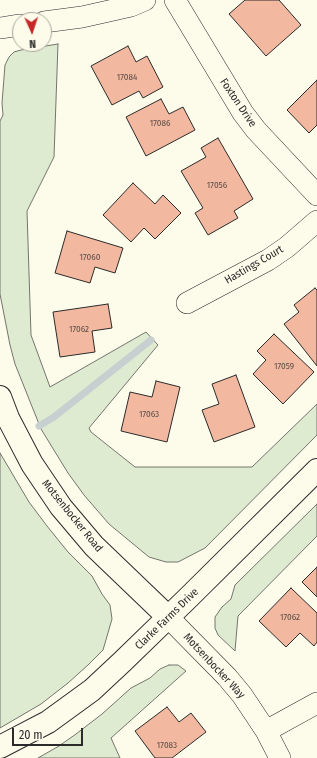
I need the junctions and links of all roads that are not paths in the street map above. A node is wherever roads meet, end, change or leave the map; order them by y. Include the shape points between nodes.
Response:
1 (145, 0) edge
2 (175, 0) edge
3 (52, 21) edge
4 (12, 26) edge
5 (0, 28) edge
6 (317, 196) edge
7 (317, 221) edge
8 (187, 303) dead end
9 (0, 397) edge
10 (317, 470) edge
11 (168, 617) junction
12 (317, 703) edge
13 (266, 731) junction
14 (0, 747) edge
15 (280, 758) edge

1 - 3 street via 131,6
2 - 6 street, Foxton Drive via 243,113
4 - 5 street
7 - 8 street, Hastings Court via 268,260
9 - 11 street, Motsenbocker Road via 32,464 61,507 94,546
10 - 11 street, Clarke Farms Drive
11 - 13 street, Motsenbocker Way via 227,677 252,708
11 - 14 street, Clarke Farms Drive via 79,700 48,722
12 - 13 street
13 - 15 street, Motsenbocker Way

